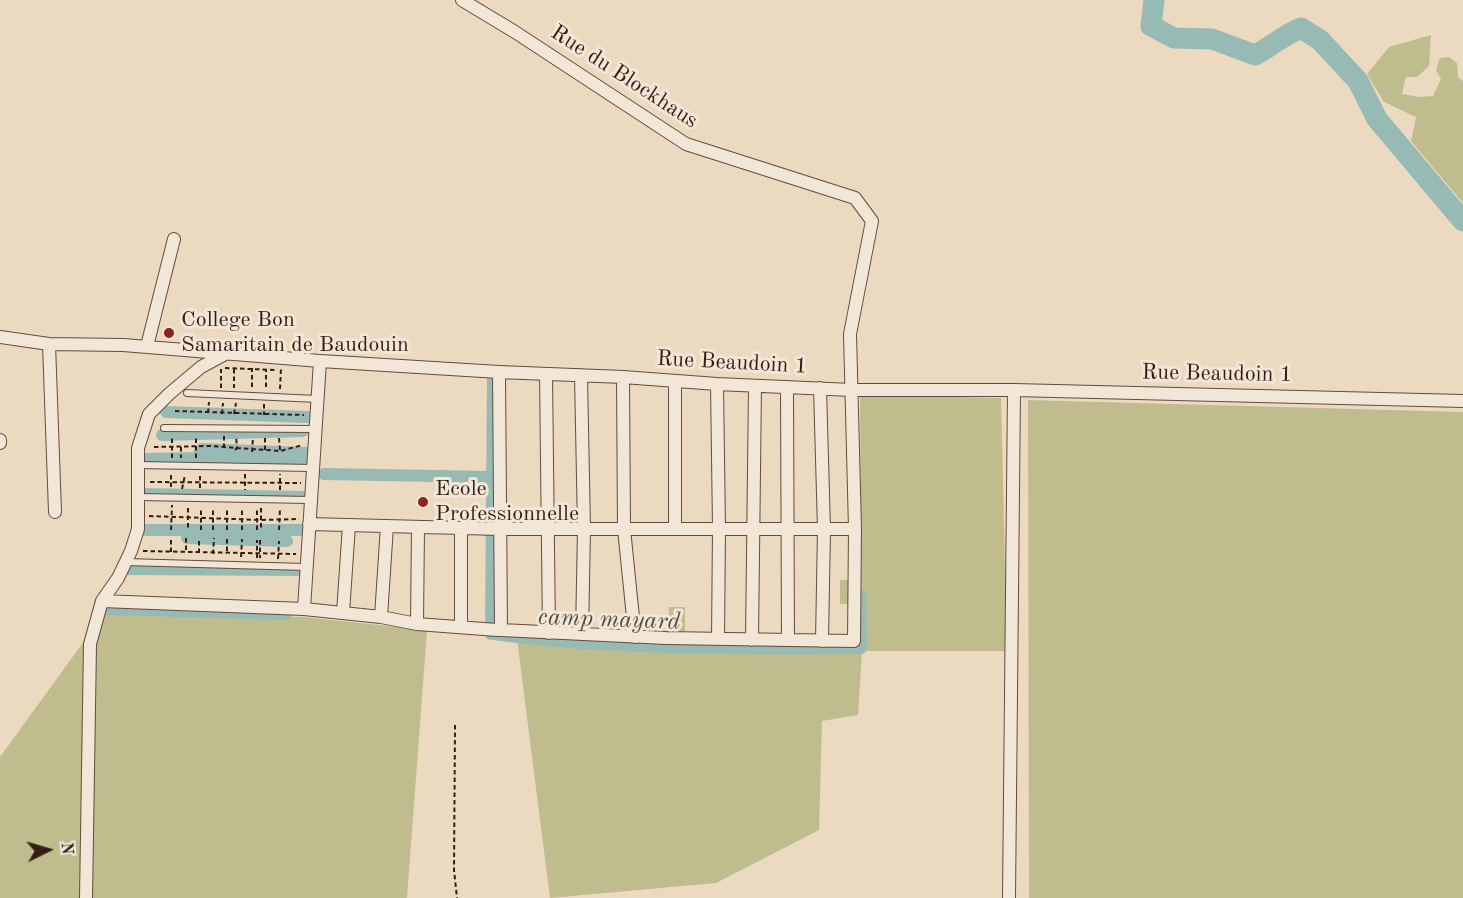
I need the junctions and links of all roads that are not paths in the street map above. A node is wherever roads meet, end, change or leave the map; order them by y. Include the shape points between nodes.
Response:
1 (462, 0) edge
2 (174, 239) dead end
3 (0, 337) edge
4 (49, 345) junction
5 (147, 346) junction
6 (229, 353) junction
7 (320, 361) junction
8 (499, 372) junction
9 (546, 374) junction
10 (581, 375) junction
11 (623, 377) junction
12 (675, 382) junction
13 (717, 384) junction
14 (754, 386) junction
15 (787, 387) junction
16 (820, 388) junction
17 (852, 390) junction
18 (1014, 390) junction
19 (187, 393) dead end
20 (318, 399) junction
21 (1463, 401) edge
22 (164, 428) dead end
23 (315, 429) junction
24 (138, 465) junction
25 (313, 468) junction
26 (138, 497) junction
27 (310, 500) junction
28 (55, 513) dead end
29 (305, 521) junction
30 (349, 525) junction
31 (387, 526) junction
32 (418, 527) junction
33 (461, 528) junction
34 (754, 528) junction
35 (495, 529) junction
36 (548, 529) junction
37 (584, 529) junction
38 (624, 529) junction
39 (675, 529) junction
40 (719, 529) junction
41 (788, 529) junction
42 (824, 529) junction
43 (855, 529) junction
44 (125, 562) junction
45 (306, 567) junction
46 (102, 601) junction
47 (304, 609) junction
48 (343, 613) junction
49 (381, 617) junction
50 (417, 624) junction
51 (461, 627) junction
52 (495, 630) junction
53 (549, 633) junction
54 (582, 634) junction
55 (635, 637) junction
56 (718, 639) junction
57 (752, 640) junction
58 (788, 640) junction
59 (822, 641) junction
60 (86, 898) edge
61 (1009, 898) edge

1 - 17 street, Rue du Blockhaus via 686,144 855,198 872,221 850,334
2 - 5 street
3 - 4 street, Rue Beaudoin 1
4 - 5 street, Rue Beaudoin 1
4 - 28 street
5 - 6 street, Rue Beaudoin 1
6 - 7 street, Rue Beaudoin 1
6 - 24 street via 201,367 149,414 138,448
7 - 8 street, Rue Beaudoin 1
7 - 20 street
8 - 9 street, Rue Beaudoin 1
8 - 35 street
9 - 10 street, Rue Beaudoin 1
9 - 36 street
10 - 11 street, Rue Beaudoin 1
10 - 37 street
11 - 12 street, Rue Beaudoin 1
11 - 38 street
12 - 13 street, Rue Beaudoin 1
12 - 39 street
13 - 14 street, Rue Beaudoin 1
13 - 40 street
14 - 15 street, Rue Beaudoin 1
14 - 34 street
15 - 16 street, Rue Beaudoin 1
15 - 41 street
16 - 17 street, Rue Beaudoin 1
16 - 42 street
17 - 18 street, Rue Beaudoin 1
17 - 43 street, Rue du Blockhaus
18 - 21 street, Rue Beaudoin 1
18 - 61 street
19 - 20 lane
20 - 23 street
22 - 23 lane
23 - 25 street
24 - 25 lane via 171,461 185,466
24 - 26 street
25 - 27 street
26 - 27 lane
26 - 44 street via 138,530
27 - 29 street
29 - 30 street
29 - 45 street
30 - 31 street
30 - 48 street
31 - 32 street
31 - 49 street
32 - 33 street
32 - 50 street
33 - 35 street
33 - 51 street
34 - 40 street
34 - 41 street
34 - 57 street
35 - 36 street
35 - 52 street
36 - 37 street
36 - 53 street
37 - 38 street
37 - 54 street
38 - 39 street
38 - 55 street
39 - 40 street
40 - 56 street
41 - 42 street
41 - 58 street
42 - 43 street
42 - 59 street
43 - 59 street, Rue du Blockhaus via 854,641
44 - 45 lane
44 - 46 street
45 - 47 street
46 - 47 street
46 - 60 street via 90,644
47 - 48 street
48 - 49 street
49 - 50 street
50 - 51 street
51 - 52 street
52 - 53 street
53 - 54 street
54 - 55 street
55 - 56 street
56 - 57 street
57 - 58 street
58 - 59 street

